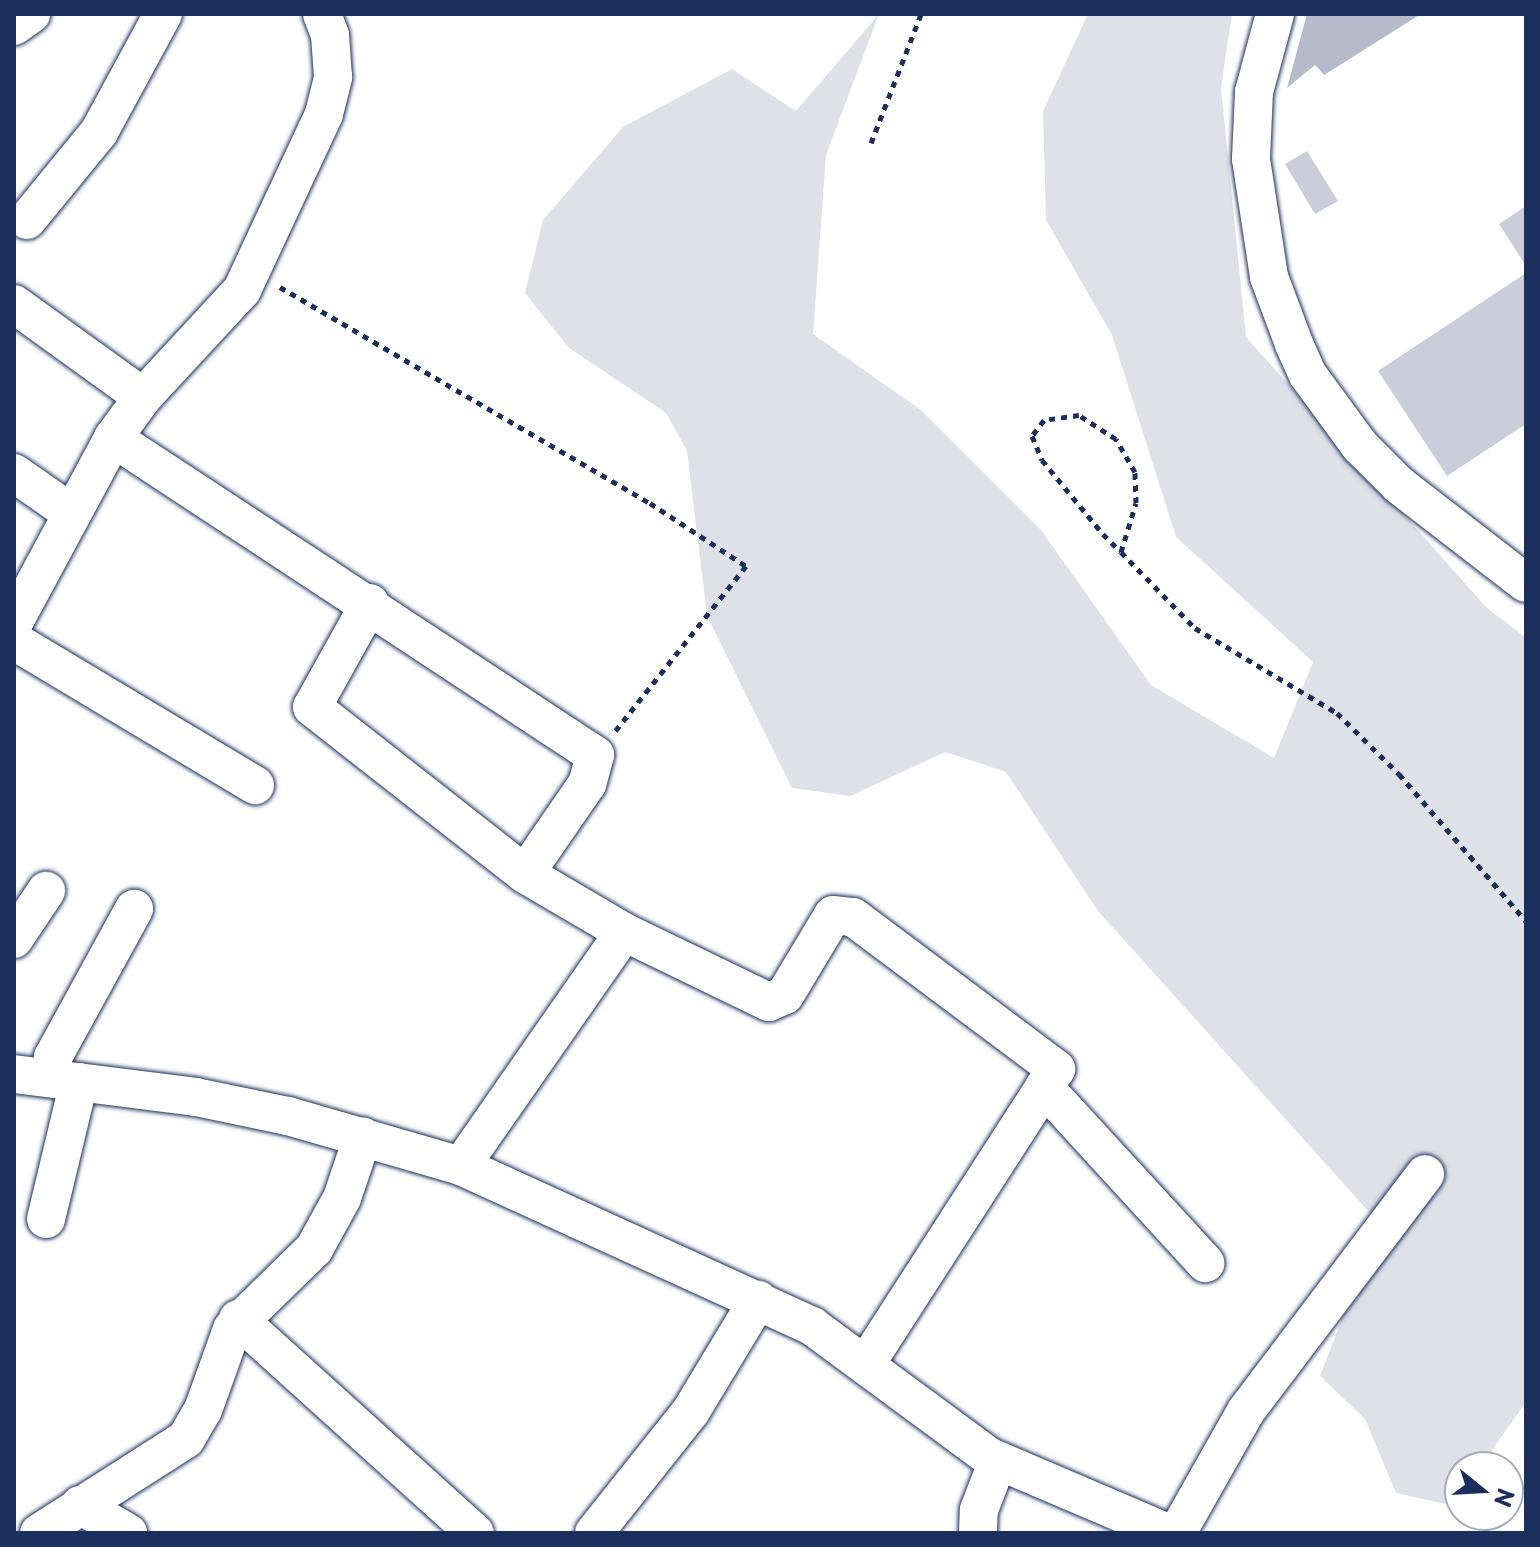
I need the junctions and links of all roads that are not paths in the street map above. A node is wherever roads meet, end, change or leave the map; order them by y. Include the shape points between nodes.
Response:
1 (31, 14) edge
2 (163, 14) edge
3 (322, 14) edge
4 (1275, 14) edge
5 (14, 26) edge
6 (27, 220) dead end
7 (14, 304) edge
8 (143, 397) junction
9 (113, 438) junction
10 (14, 473) edge
11 (70, 512) junction
12 (1526, 583) edge
13 (370, 603) junction
14 (14, 622) edge
15 (14, 641) edge
16 (255, 785) dead end
17 (525, 874) junction
18 (46, 891) dead end
19 (134, 909) dead end
20 (624, 932) junction
21 (14, 939) edge
22 (47, 1078) edge
23 (1044, 1087) junction
24 (363, 1136) junction
25 (461, 1166) junction
26 (1425, 1174) dead end
27 (46, 1219) dead end
28 (1205, 1263) dead end
29 (758, 1300) junction
30 (238, 1319) junction
31 (866, 1364) junction
32 (998, 1460) junction
33 (80, 1505) junction
34 (39, 1533) edge
35 (128, 1533) edge
36 (475, 1533) edge
37 (594, 1533) edge
38 (978, 1533) edge
39 (1168, 1533) edge
40 (1177, 1533) edge

1 - 5 street
2 - 6 street via 99,132
3 - 8 street via 330,35 333,77 324,114 242,290
4 - 12 street via 1254,92 1251,159 1269,277 1294,344 1308,375 1360,446 1399,485
7 - 8 street
8 - 9 street
9 - 11 street
9 - 13 street
10 - 11 street
11 - 14 street
13 - 17 street via 312,707
13 - 17 street via 595,755 587,784
15 - 16 street
17 - 20 street
18 - 21 street
19 - 22 street via 53,1057
20 - 23 street via 769,1002 785,995 833,915 853,917 1056,1069
20 - 25 street
22 - 24 street via 196,1097
22 - 27 street
23 - 28 street
23 - 31 street
24 - 25 street
24 - 30 street via 342,1198 314,1249
25 - 29 street
26 - 40 street via 1246,1411
29 - 31 street via 812,1326
29 - 37 street via 691,1411
30 - 33 street via 186,1439
30 - 36 street
31 - 32 street
32 - 38 street via 979,1510
32 - 39 street
33 - 34 street
33 - 35 street

